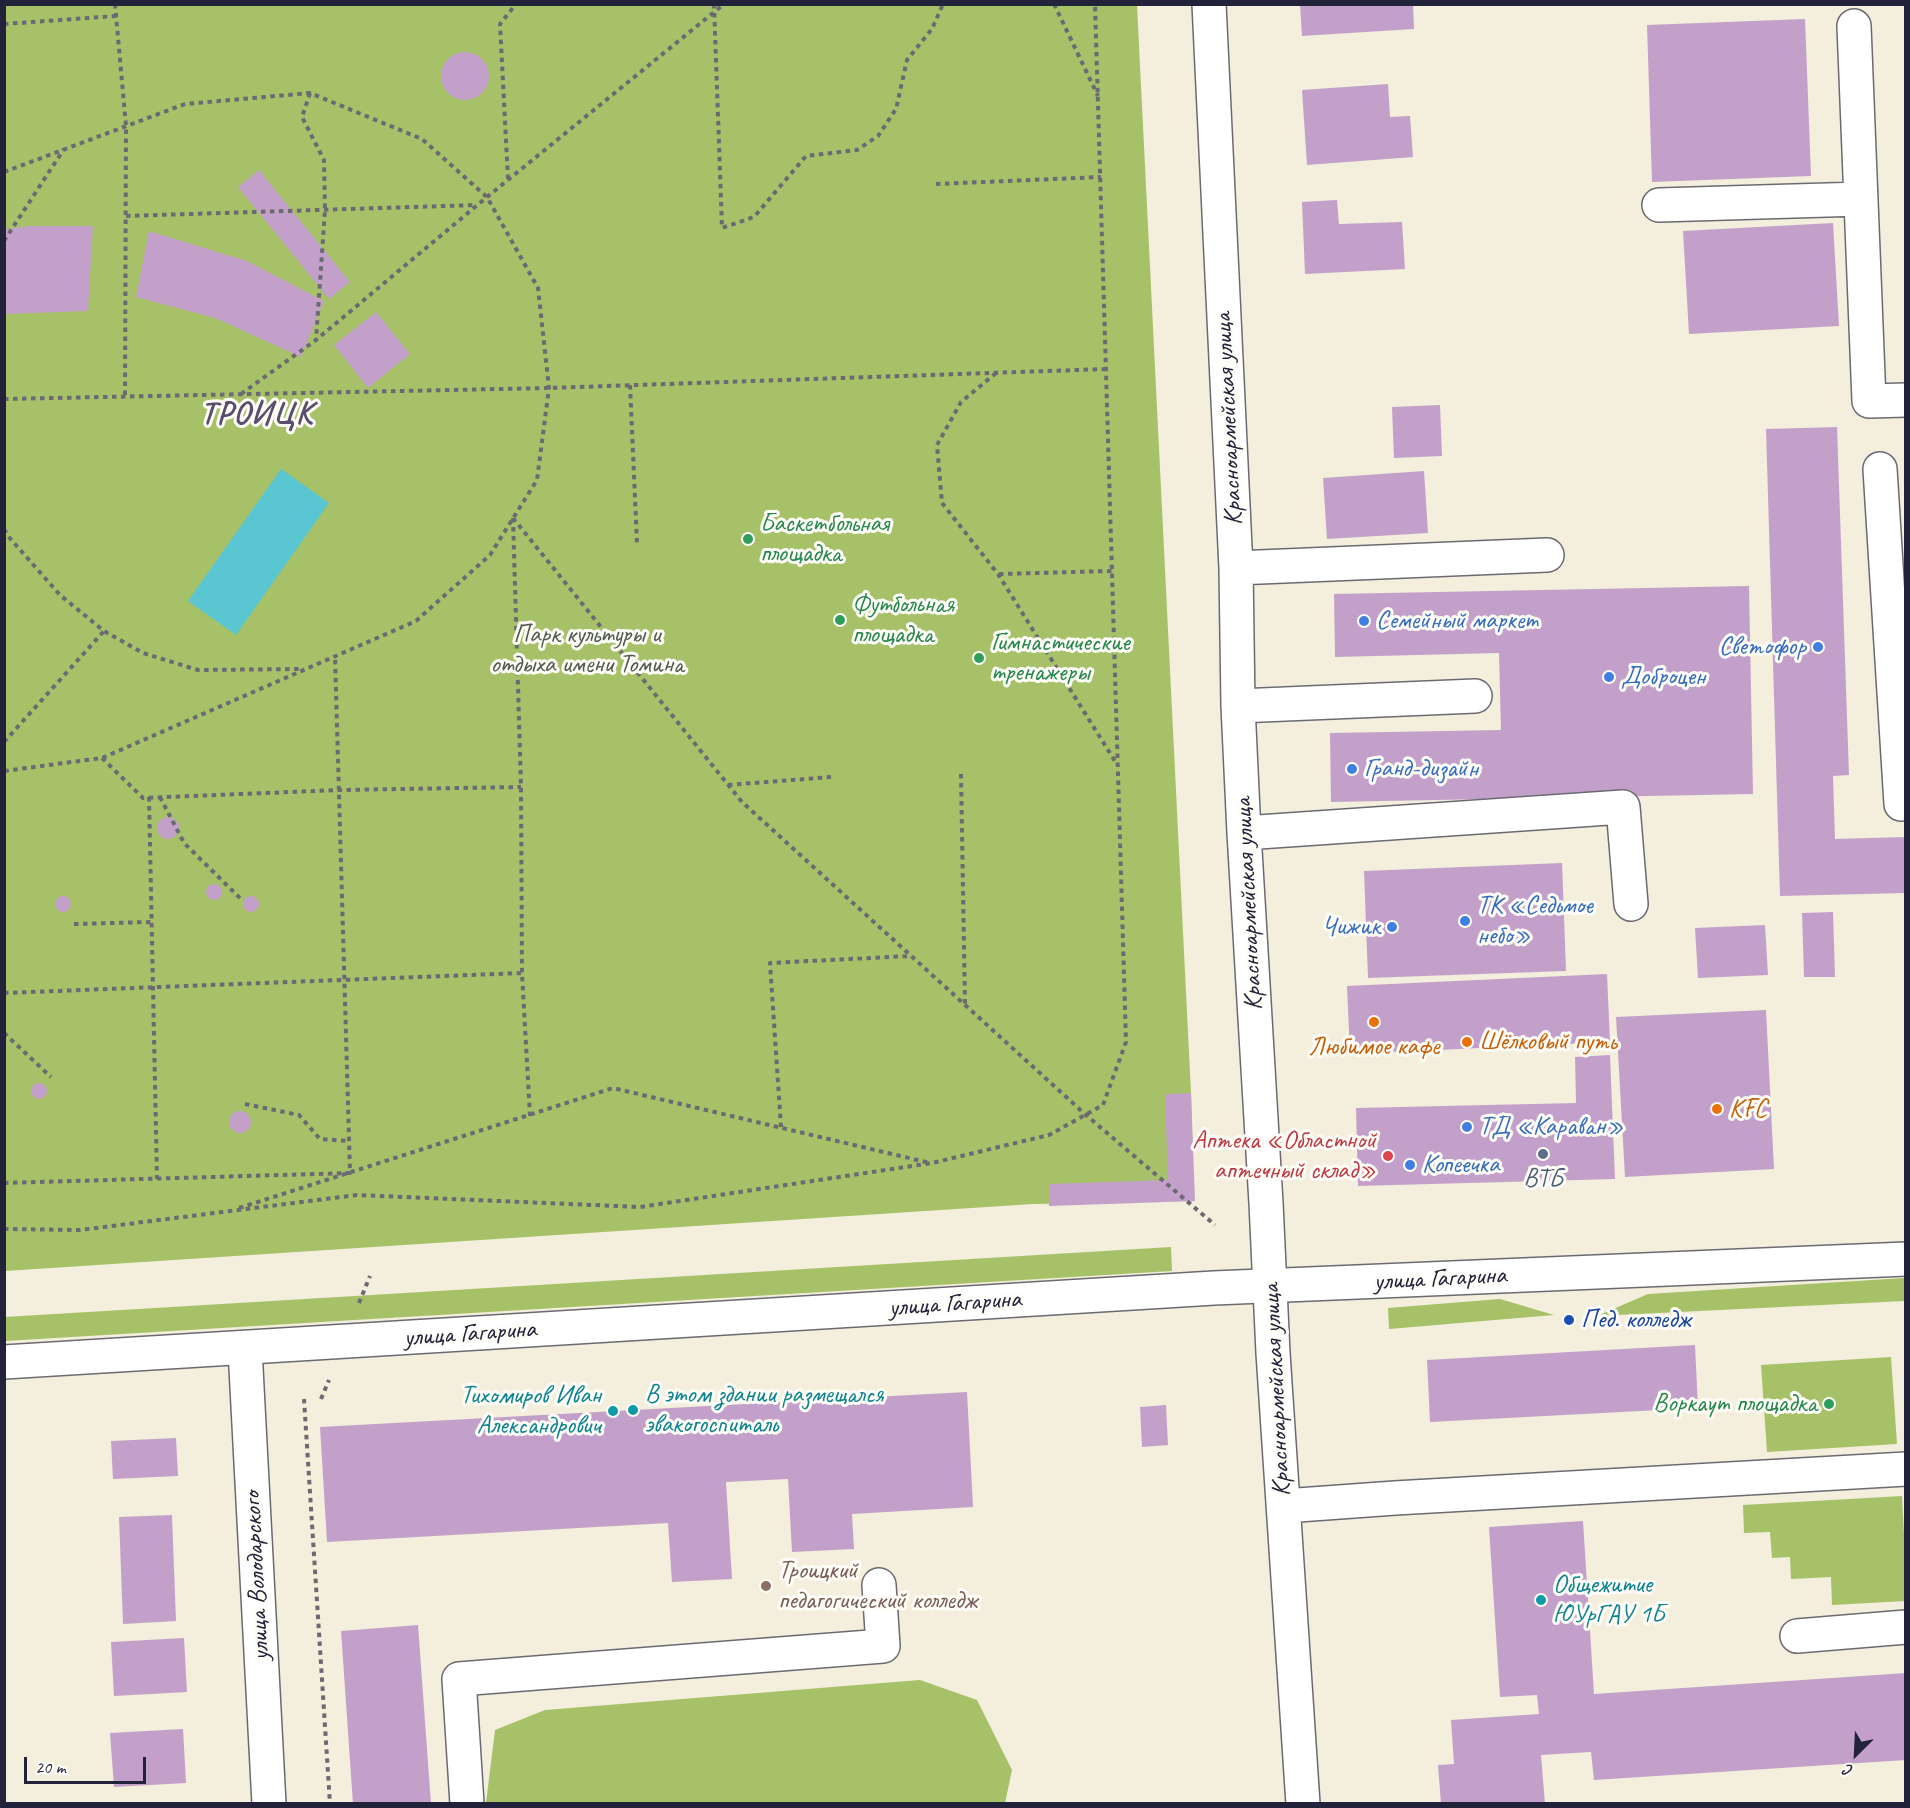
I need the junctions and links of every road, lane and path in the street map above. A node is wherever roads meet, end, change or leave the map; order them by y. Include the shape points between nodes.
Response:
1 (115, 4) edge
2 (516, 4) edge
3 (714, 4) edge
4 (724, 4) edge
5 (943, 4) edge
6 (1054, 4) edge
7 (1095, 4) edge
8 (1209, 4) edge
9 (714, 12) junction
10 (116, 16) junction
11 (4, 24) edge
12 (1854, 26) dead end
13 (310, 93) junction
14 (1098, 97) junction
15 (126, 126) junction
16 (64, 149) junction
17 (4, 172) edge
18 (1101, 177) junction
19 (508, 179) junction
20 (936, 184) dead end
21 (487, 197) junction
22 (1861, 200) junction
23 (476, 205) junction
24 (1659, 205) dead end
25 (325, 210) junction
26 (126, 216) junction
27 (4, 241) edge
28 (316, 340) junction
29 (1106, 369) junction
30 (996, 373) junction
31 (630, 385) junction
32 (549, 388) junction
33 (241, 394) junction
34 (125, 397) junction
35 (4, 399) edge
36 (1905, 400) edge
37 (1880, 469) dead end
38 (513, 518) junction
39 (4, 529) edge
40 (637, 543) dead end
41 (1547, 555) dead end
42 (1236, 568) junction
43 (1112, 571) junction
44 (998, 574) junction
45 (1898, 627) edge
46 (104, 631) junction
47 (335, 656) junction
48 (306, 669) junction
49 (1475, 696) dead end
50 (1238, 706) junction
51 (4, 742) edge
52 (102, 758) junction
53 (1118, 767) junction
54 (4, 771) edge
55 (961, 774) dead end
56 (831, 777) dead end
57 (728, 785) junction
58 (521, 787) junction
59 (339, 790) junction
60 (149, 797) junction
61 (160, 797) junction
62 (1900, 804) dead end
63 (1244, 833) junction
64 (241, 899) dead end
65 (1631, 904) dead end
66 (151, 922) junction
67 (74, 924) dead end
68 (911, 956) junction
69 (522, 973) junction
70 (344, 980) junction
71 (152, 987) junction
72 (4, 993) edge
73 (964, 1005) junction
74 (4, 1033) edge
75 (51, 1077) dead end
76 (245, 1104) dead end
77 (1086, 1115) junction
78 (530, 1116) junction
79 (780, 1127) junction
80 (349, 1141) junction
81 (932, 1163) junction
82 (350, 1173) junction
83 (157, 1179) junction
84 (4, 1183) edge
85 (230, 1211) junction
86 (1215, 1225) dead end
87 (4, 1228) edge
88 (1905, 1258) edge
89 (1271, 1286) junction
90 (245, 1349) junction
91 (4, 1362) edge
92 (304, 1400) dead end
93 (1905, 1469) edge
94 (1284, 1506) junction
95 (879, 1585) dead end
96 (1905, 1627) edge
97 (1797, 1636) dead end
98 (269, 1803) edge
99 (330, 1803) edge
100 (467, 1803) edge
101 (1303, 1803) edge

1 - 10 path
2 - 19 path via 501,24
3 - 9 path
4 - 9 path
5 - 9 path via 932,29 908,60 896,110 878,136 857,150 806,156 754,217 722,228
6 - 14 path
7 - 14 path
8 - 42 street, Красноармейская улица
9 - 19 path
10 - 11 path
10 - 15 path
12 - 22 street
13 - 15 path via 185,104
13 - 21 path via 422,139
13 - 25 path via 302,117 324,160
14 - 18 path
15 - 16 path
15 - 26 path
16 - 17 path
16 - 27 path
18 - 20 path
18 - 29 path
19 - 21 path
21 - 23 path
21 - 32 path via 538,288
22 - 24 street
22 - 36 street via 1869,401
23 - 25 path
23 - 28 path
25 - 26 path
25 - 28 path
26 - 34 path
28 - 33 path
29 - 30 path
29 - 43 path
30 - 31 path
30 - 44 path via 961,402 937,445 942,503
31 - 32 path
31 - 40 path
32 - 33 path
32 - 38 path via 537,480
33 - 34 path
34 - 35 path
37 - 45 street
38 - 47 path via 490,555 416,621
38 - 57 path
38 - 58 path
39 - 46 path via 60,595
41 - 42 street
42 - 50 street, Красноармейская улица
43 - 44 path
43 - 53 path
44 - 53 path
45 - 62 street
46 - 48 path via 143,653 198,670
46 - 51 path
47 - 48 path
47 - 59 path
48 - 52 path
49 - 50 street
50 - 63 street, Красноармейская улица
52 - 54 path
52 - 60 path via 143,798
53 - 77 path via 1126,1042 1103,1105
55 - 73 path
56 - 57 path
57 - 68 path
58 - 59 path
58 - 69 path
59 - 61 path
59 - 70 path
60 - 61 path
60 - 66 path
61 - 64 path via 184,843
63 - 65 street via 1623,807
63 - 89 street, Красноармейская улица
66 - 67 path
66 - 71 path
68 - 73 path
68 - 79 path via 770,963
69 - 70 path
69 - 78 path
70 - 71 path
70 - 80 path
71 - 72 path
71 - 83 path
73 - 77 path
74 - 75 path
76 - 80 path via 299,1114 320,1139
77 - 81 path via 1048,1135
77 - 86 path
78 - 79 path via 613,1088
78 - 82 path
79 - 81 path
80 - 82 path
81 - 85 path via 640,1207 357,1195
82 - 83 path
82 - 85 path
83 - 84 path
85 - 87 path via 80,1230
88 - 89 street, улица Гагарина
89 - 90 street, улица Гагарина
89 - 94 street, Красноармейская улица
90 - 91 street, улица Гагарина
90 - 98 street, улица Володарского
92 - 99 path
93 - 94 street
94 - 101 street, Красноармейская улица
95 - 100 street via 883,1646 459,1679
96 - 97 street

